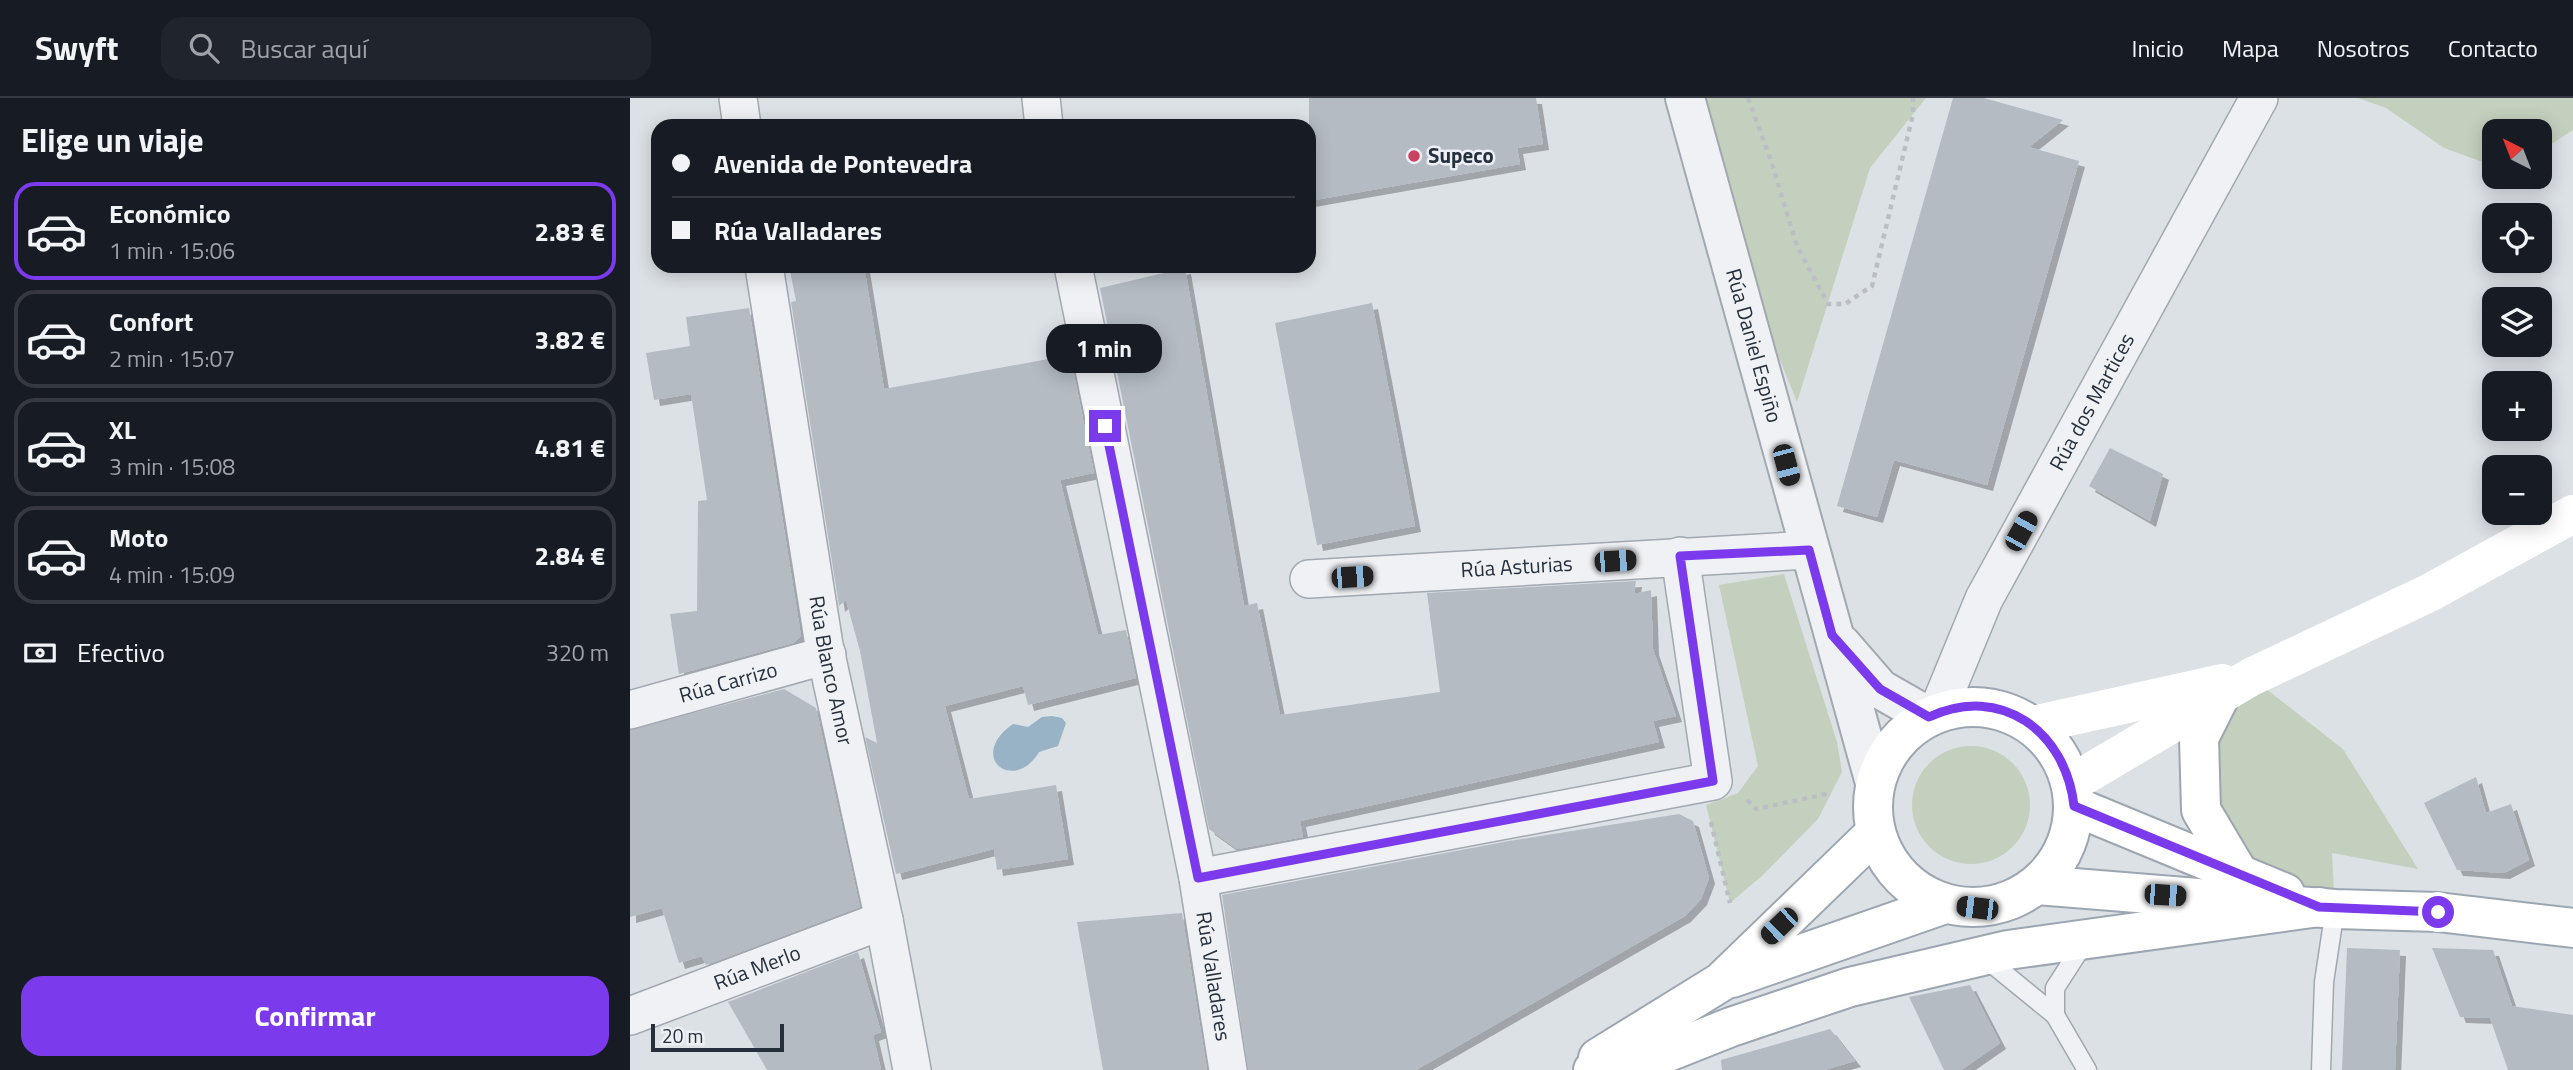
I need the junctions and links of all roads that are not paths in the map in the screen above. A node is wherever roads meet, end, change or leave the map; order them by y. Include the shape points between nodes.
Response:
1 (738, 98) edge
2 (1041, 98) edge
3 (1685, 98) edge
4 (2259, 98) edge
5 (741, 119) edge
6 (1043, 119) edge
7 (765, 273) edge
8 (1074, 273) edge
9 (2573, 514) edge
10 (1809, 550) junction
11 (1680, 556) junction
12 (1309, 579) dead end
13 (1832, 635) junction
14 (827, 655) junction
15 (2251, 677) junction
16 (2219, 698) junction
17 (630, 710) edge
18 (1933, 715) junction
19 (2033, 726) junction
20 (1875, 783) junction
21 (2073, 795) junction
22 (1875, 833) junction
23 (2239, 874) junction
24 (1198, 878) junction
25 (2037, 885) junction
26 (1945, 904) junction
27 (2327, 908) junction
28 (884, 920) junction
29 (2573, 928) edge
30 (2086, 940) junction
31 (1981, 955) junction
32 (1721, 982) junction
33 (2055, 1015) junction
34 (630, 1016) edge
35 (912, 1070) edge
36 (1228, 1070) edge
37 (1579, 1070) edge
38 (1593, 1070) edge
39 (2087, 1070) edge
40 (2321, 1070) edge

1 - 5 street
2 - 6 street
3 - 10 street, Rúa Daniel Espiño
4 - 18 street, Rúa dos Martices via 1984,599
7 - 14 street, Rúa Blanco Amor
8 - 24 street, Rúa Valladares
9 - 15 main road via 2429,593
10 - 11 street, Rúa Asturias
10 - 13 street, Rúa Daniel Espiño
11 - 12 street, Rúa Asturias
11 - 24 street via 1713,781
13 - 18 street, Rúa Daniel Espiño via 1880,689
13 - 20 street, Rúa Daniel Espiño
14 - 17 street, Rúa Carrizo
14 - 28 street, Rúa Blanco Amor
15 - 16 main road
15 - 19 main road
16 - 21 main road
16 - 23 main road via 2199,737 2200,810
18 - 19 main road via 1962,706 1988,707 2012,713
18 - 20 main road via 1905,733 1886,756
19 - 21 main road via 2057,750
20 - 22 main road
21 - 23 main road
21 - 25 main road via 2070,835 2057,863
22 - 26 main road via 1889,864 1914,889
22 - 32 main road
23 - 27 main road
24 - 36 street, Rúa Valladares
25 - 26 main road via 2009,901 1977,908
25 - 27 main road
26 - 32 main road
27 - 29 main road via 2438,912
27 - 30 main road
27 - 40 lane
28 - 34 street, Rúa Merlo
28 - 35 street, Rúa Blanco Amor
30 - 31 main road
30 - 33 lane via 2055,988
31 - 33 lane
31 - 38 main road via 1850,987 1663,1054
32 - 37 main road
33 - 39 lane

